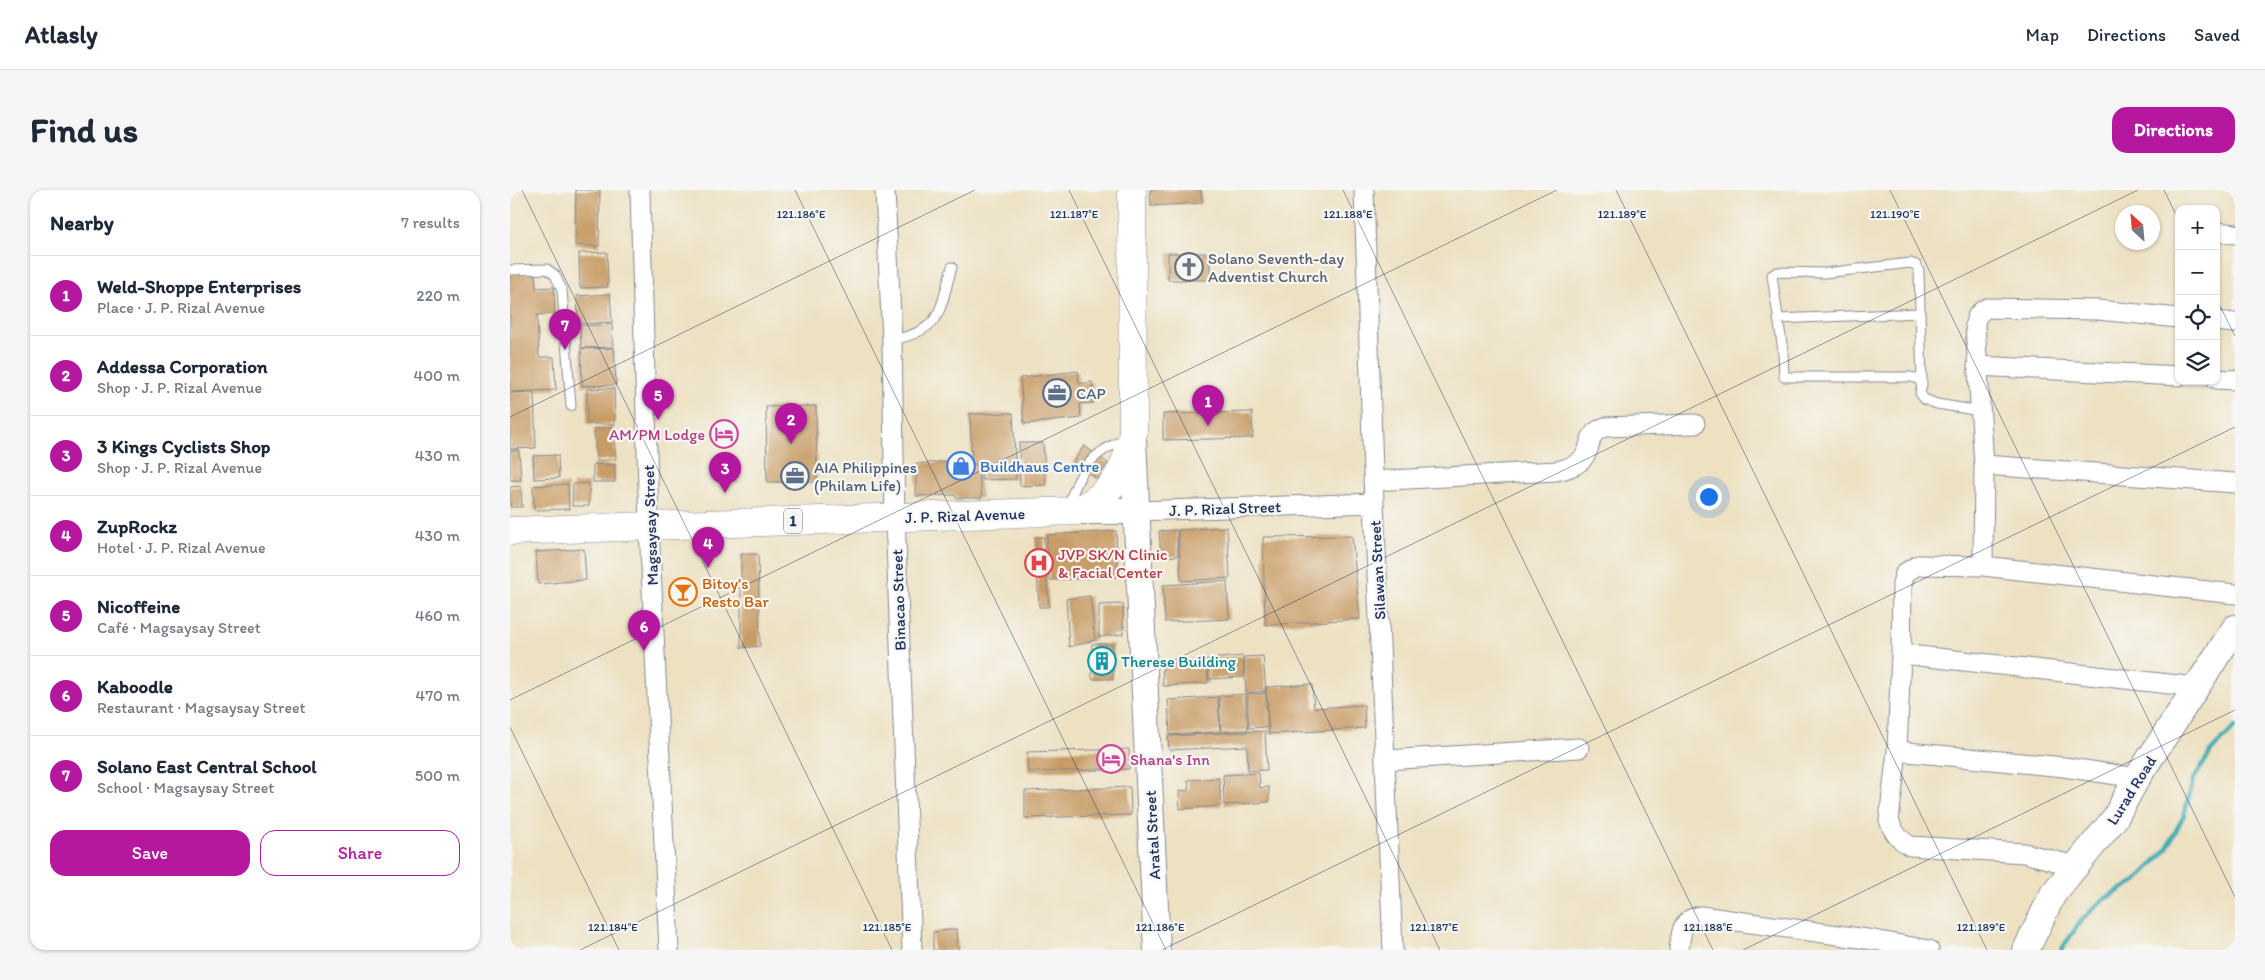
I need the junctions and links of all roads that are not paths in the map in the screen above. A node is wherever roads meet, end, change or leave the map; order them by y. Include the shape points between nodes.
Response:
1 (640, 190) edge
2 (885, 190) edge
3 (1132, 190) edge
4 (1364, 190) edge
5 (2220, 232) edge
6 (2235, 234) edge
7 (952, 267) dead end
8 (510, 270) edge
9 (1920, 313) junction
10 (2175, 318) edge
11 (1778, 319) junction
12 (2220, 321) edge
13 (2235, 323) edge
14 (892, 340) junction
15 (1977, 366) junction
16 (2175, 376) edge
17 (2220, 379) edge
18 (2235, 380) edge
19 (1922, 385) junction
20 (571, 406) dead end
21 (1980, 411) junction
22 (1695, 424) dead end
23 (1132, 435) junction
24 (1984, 465) junction
25 (1373, 482) junction
26 (2235, 483) edge
27 (1374, 502) junction
28 (1072, 511) junction
29 (1137, 511) junction
30 (895, 517) junction
31 (649, 526) junction
32 (510, 531) edge
33 (1982, 566) junction
34 (2235, 594) edge
35 (2235, 628) edge
36 (1902, 654) junction
37 (2196, 687) junction
38 (1578, 748) dead end
39 (1897, 751) junction
40 (1386, 760) junction
41 (2137, 778) junction
42 (2075, 866) junction
43 (669, 950) edge
44 (912, 950) edge
45 (1157, 950) edge
46 (1393, 950) edge
47 (1679, 950) edge
48 (1928, 950) edge
49 (2026, 950) edge

1 - 31 street, Magsaysay Street
2 - 14 street, Binacao Street
3 - 23 main road, J. P. Rizal Avenue / 1
4 - 25 street, Silawan Street
5 - 6 street
7 - 14 lane via 932,323 922,332
8 - 20 lane via 547,269 559,282
9 - 11 lane
9 - 11 lane via 1919,271 1910,263 1825,273 1777,272 1772,275
9 - 19 lane
10 - 15 street via 2098,310 1987,308 1976,318
11 - 19 lane via 1784,378 1911,377
12 - 13 street
14 - 30 street, Binacao Street
15 - 16 street
15 - 21 street
17 - 18 street
19 - 21 lane via 1920,393 1924,400
21 - 24 street
22 - 25 street via 1596,430 1584,458 1578,464 1556,472
23 - 28 main road, J. P. Rizal Avenue / 1 via 1130,451 1118,478 1107,492 1092,503
23 - 29 street, Aratal Street
24 - 26 street
24 - 33 street
25 - 27 street, Silawan Street
27 - 29 street, J. P. Rizal Street
27 - 40 street, Silawan Street
28 - 29 street, J. P. Rizal Street
28 - 30 main road, J. P. Rizal Avenue / 1
29 - 45 street, Aratal Street
30 - 31 main road, J. P. Rizal Avenue / 1
30 - 44 street, Binacao Street
31 - 32 main road, J. P. Rizal Avenue / 1
31 - 43 street, Magsaysay Street
33 - 34 street
33 - 36 street via 1918,565 1905,573 1902,584
35 - 37 street, Lurad Road
36 - 37 street
36 - 39 street
37 - 41 street, Lurad Road
38 - 40 street
39 - 41 street via 2064,767
39 - 42 street via 1889,820 1892,831 1900,840 1910,846 2024,853
40 - 46 street, Silawan Street
41 - 42 street, Lurad Road via 2115,818
42 - 49 street, Lurad Road via 2053,894
47 - 48 street via 1681,929 1686,921 1702,916

